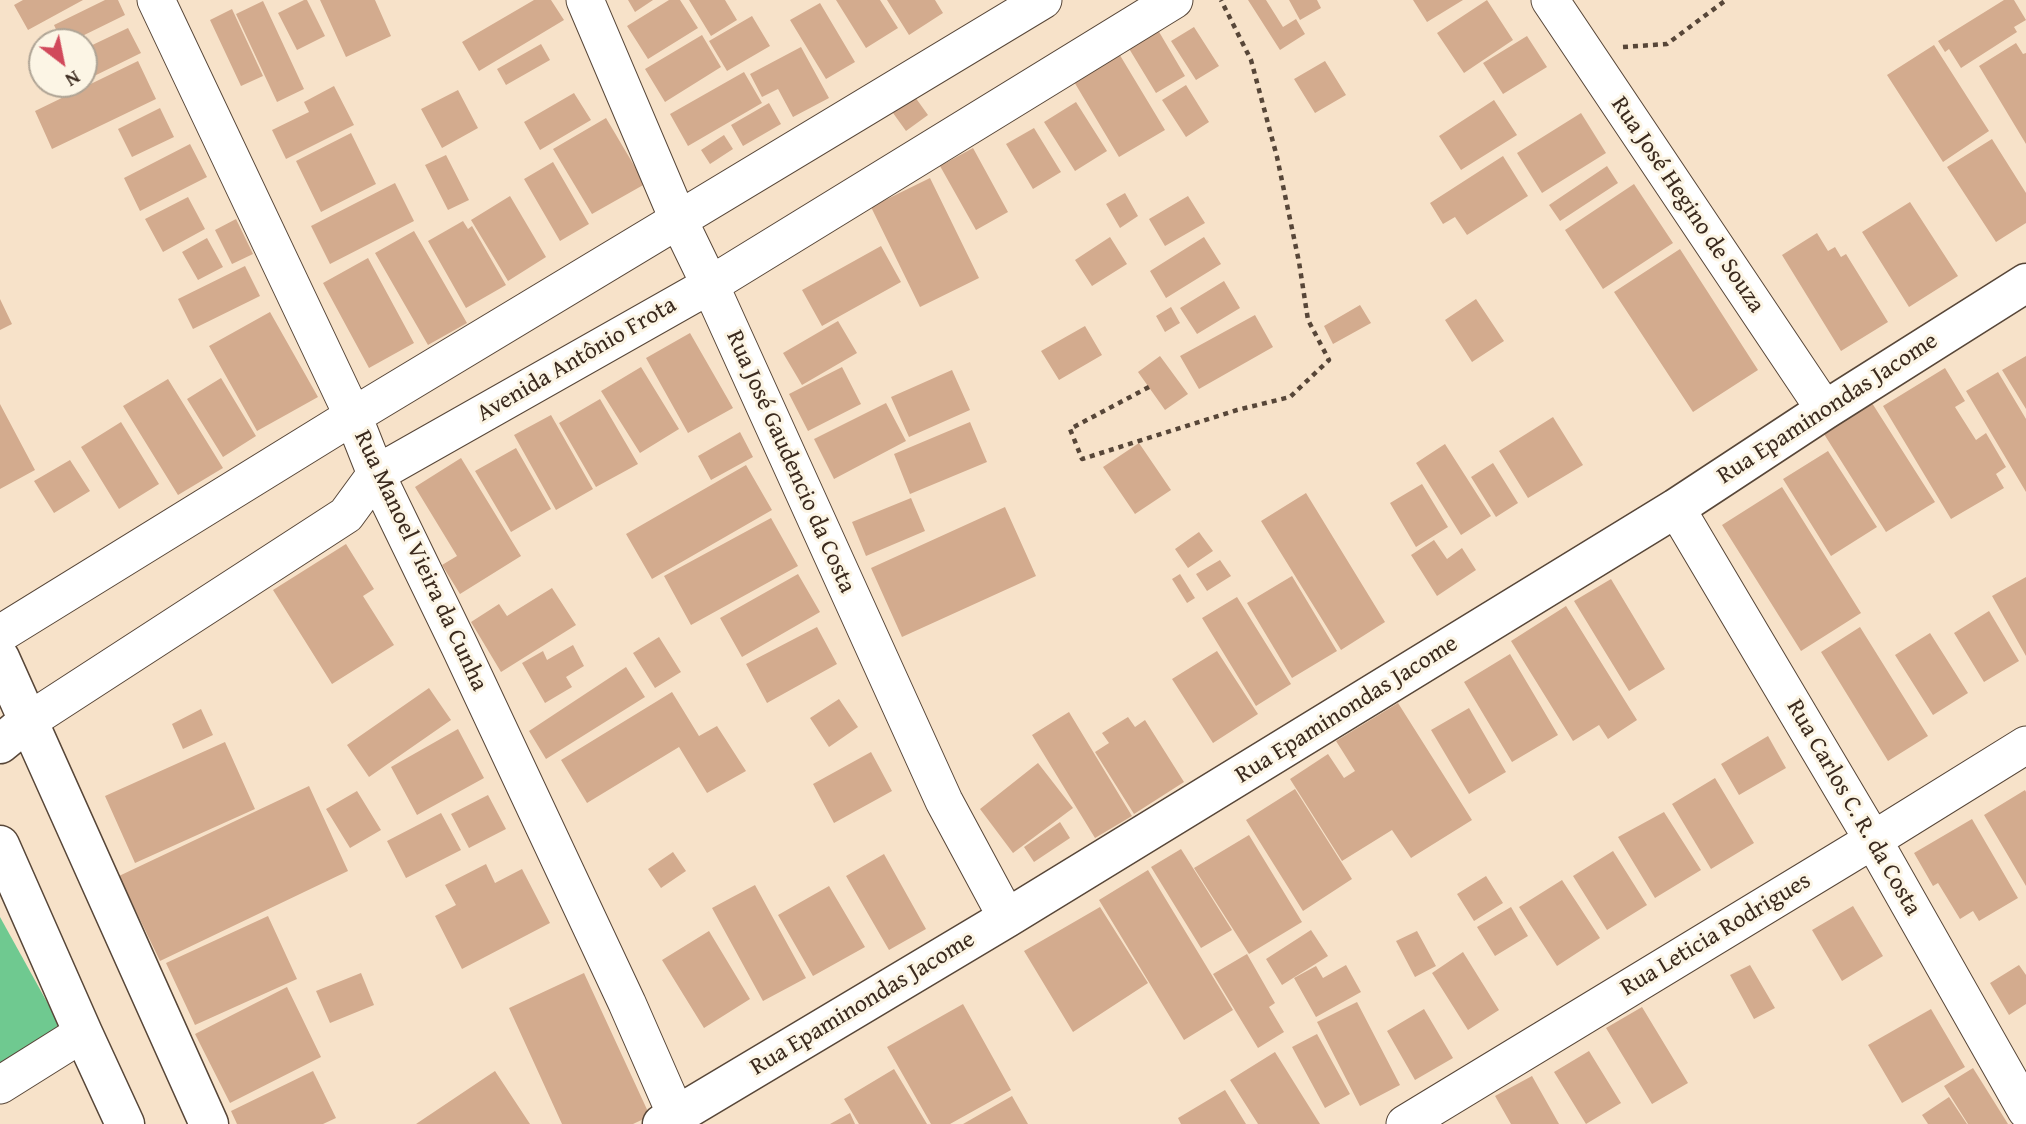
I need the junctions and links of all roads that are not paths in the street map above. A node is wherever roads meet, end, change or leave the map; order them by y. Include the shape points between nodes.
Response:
1 (585, 0) edge
2 (1043, 0) edge
3 (1174, 0) edge
4 (1550, 0) edge
5 (168, 4) edge
6 (679, 222) junction
7 (2026, 284) edge
8 (710, 285) junction
9 (1825, 410) junction
10 (354, 416) junction
11 (376, 474) junction
12 (1676, 508) junction
13 (0, 634) edge
14 (0, 658) edge
15 (14, 733) edge
16 (2026, 745) edge
17 (1873, 840) junction
18 (0, 845) edge
19 (1007, 918) junction
20 (83, 1033) junction
21 (0, 1085) edge
22 (2026, 1110) edge
23 (673, 1121) edge
24 (125, 1124) edge
25 (209, 1124) edge
26 (1405, 1124) edge

1 - 6 street, Rua José Gaudencio da Costa
2 - 6 street
3 - 8 street, Avenida Antônio Frota
4 - 9 street, Rua José Hegino de Souza
5 - 10 street, Rua Manoel Vieira da Cunha
6 - 8 street, Rua José Gaudencio da Costa
6 - 10 street
7 - 9 main road, Rua Epaminondas Jacome
8 - 11 street, Avenida Antônio Frota
8 - 19 street, Rua José Gaudencio da Costa via 944,802
9 - 12 main road, Rua Epaminondas Jacome
10 - 11 street, Rua Manoel Vieira da Cunha
10 - 13 street
11 - 15 street, Avenida Antônio Frota via 346,514
11 - 23 street, Rua Manoel Vieira da Cunha via 627,1003
12 - 17 street, Rua Carlos C. R. da Costa
12 - 19 main road, Rua Epaminondas Jacome
14 - 15 main road
15 - 25 main road
16 - 17 street, Rua Leticia Rodrigues
17 - 22 street, Rua Carlos C. R. da Costa
17 - 26 street, Rua Leticia Rodrigues
18 - 20 main road
19 - 23 main road, Rua Epaminondas Jacome
20 - 21 street
20 - 24 main road

